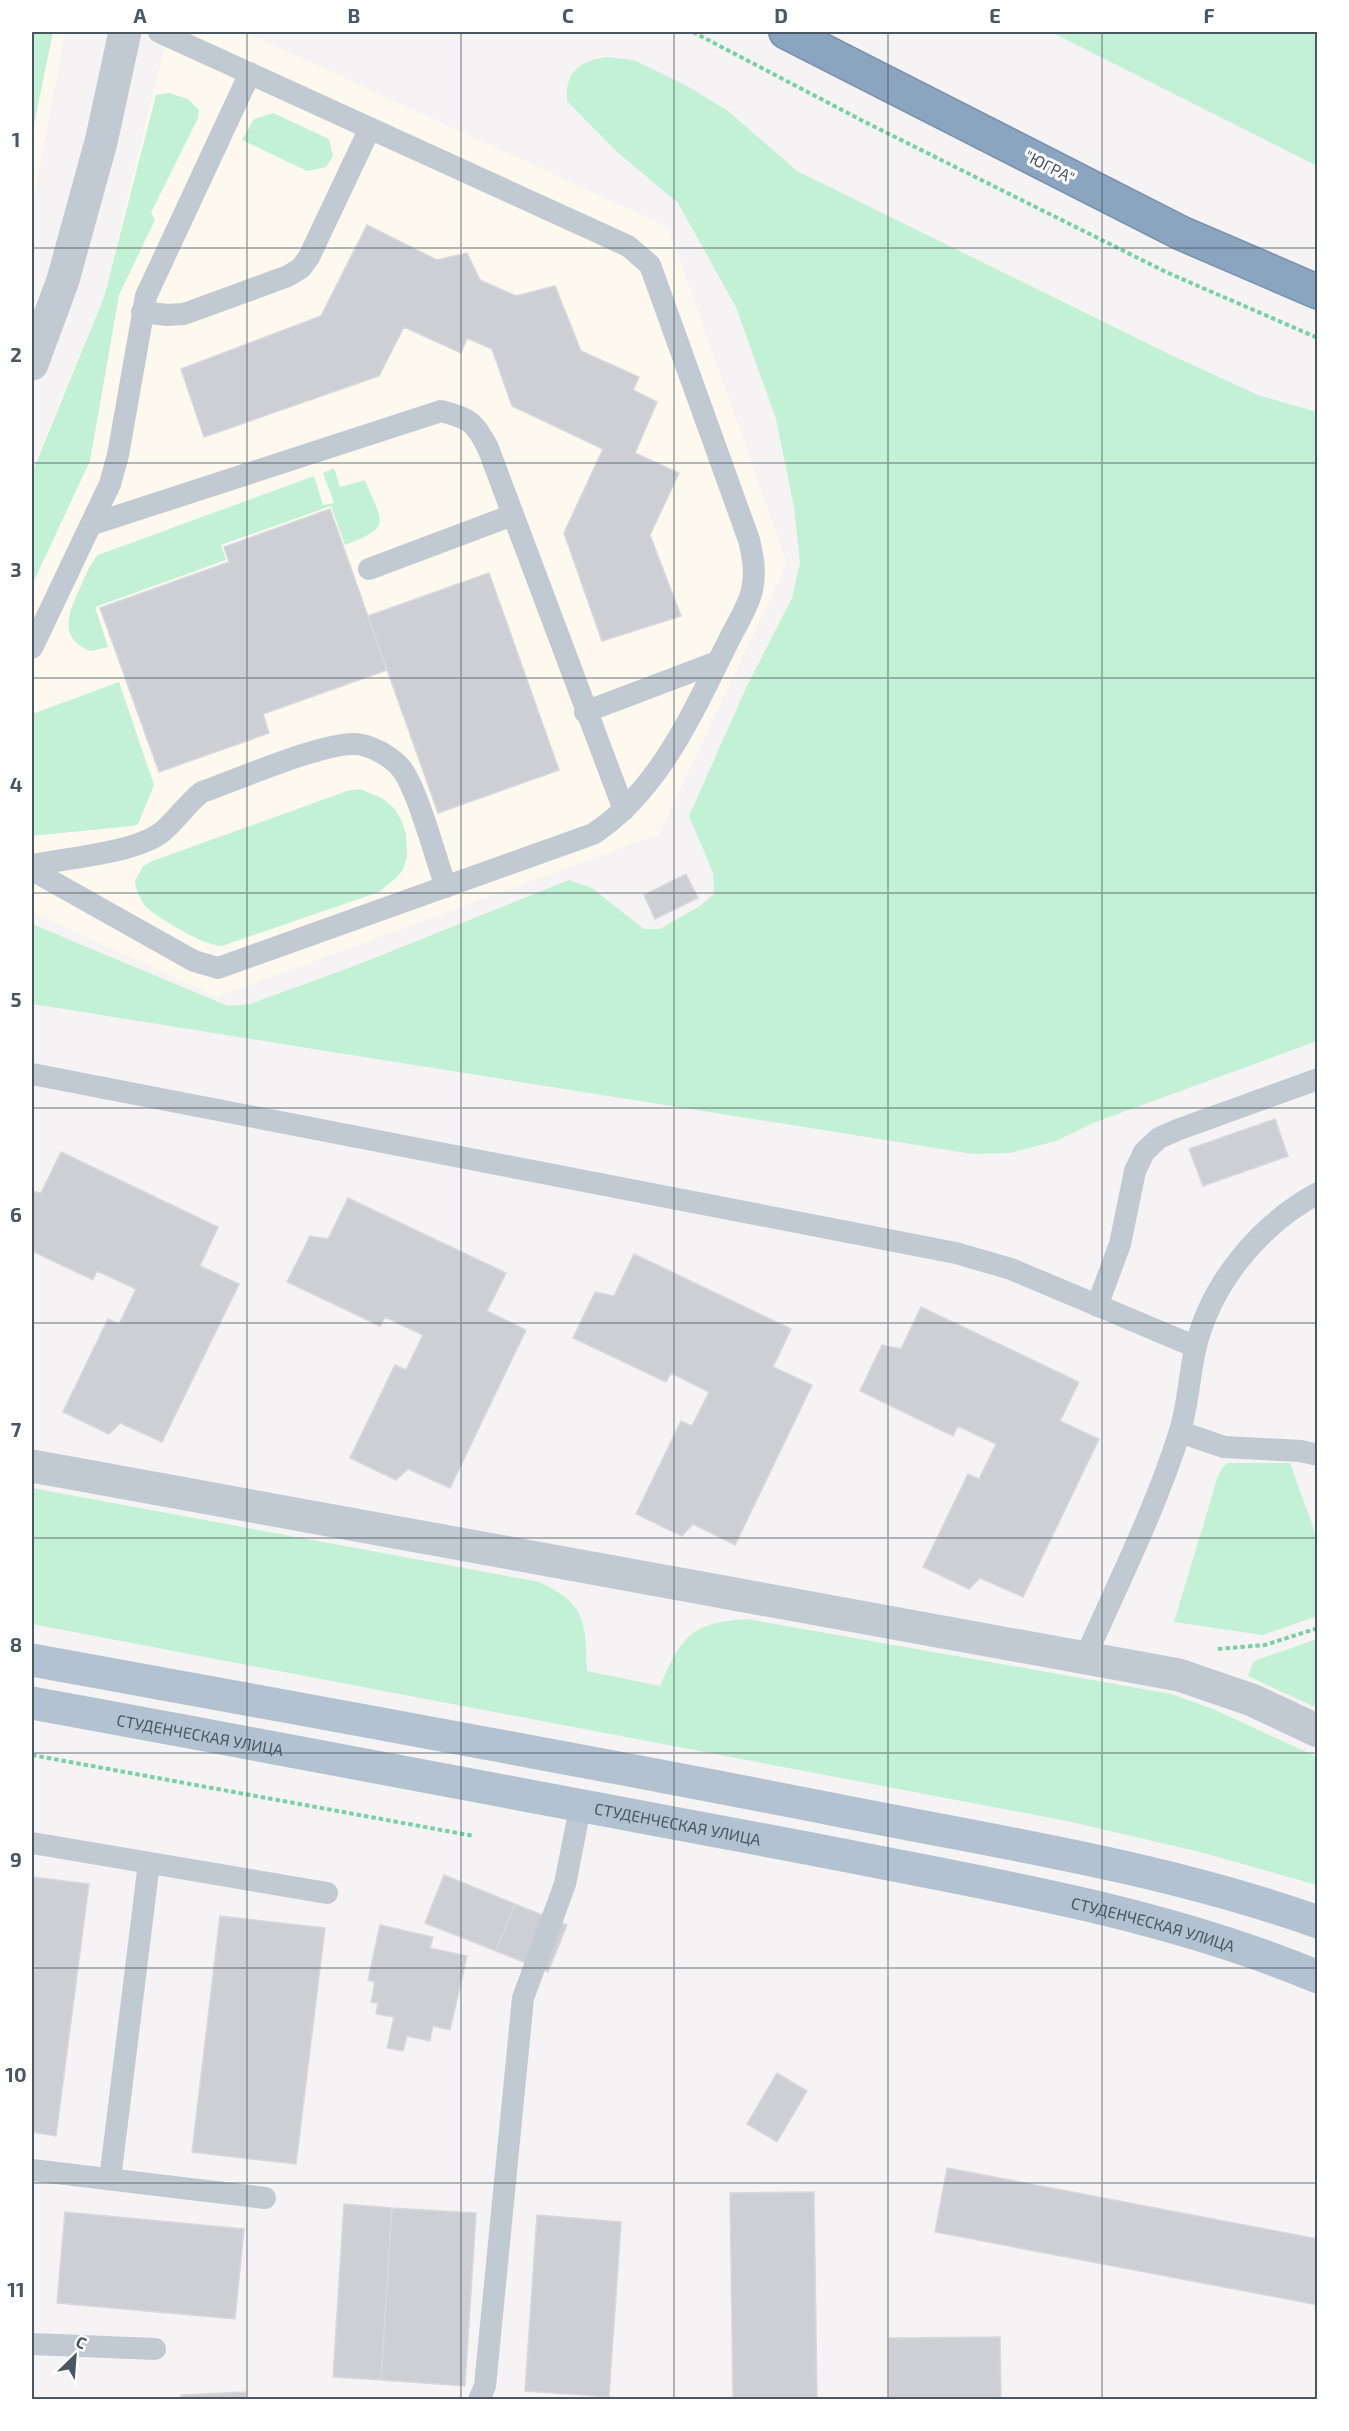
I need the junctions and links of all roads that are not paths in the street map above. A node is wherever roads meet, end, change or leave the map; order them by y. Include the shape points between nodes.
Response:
1 (125, 32) edge
2 (159, 32) edge
3 (786, 32) edge
4 (250, 73) junction
5 (370, 128) junction
6 (1317, 292) edge
7 (142, 312) junction
8 (32, 364) edge
9 (513, 514) junction
10 (93, 524) junction
11 (369, 569) dead end
12 (32, 648) edge
13 (717, 662) junction
14 (585, 712) junction
15 (624, 810) junction
16 (32, 865) edge
17 (32, 870) edge
18 (446, 887) junction
19 (32, 1074) edge
20 (1317, 1079) edge
21 (1317, 1193) edge
22 (1097, 1306) junction
23 (1196, 1347) junction
24 (1180, 1432) junction
25 (1317, 1455) edge
26 (32, 1466) edge
27 (1086, 1656) junction
28 (32, 1660) edge
29 (32, 1703) edge
30 (1317, 1731) edge
31 (588, 1761) junction
32 (581, 1803) junction
33 (32, 1843) edge
34 (149, 1863) junction
35 (327, 1893) dead end
36 (1317, 1922) edge
37 (1317, 1977) edge
38 (32, 2170) edge
39 (110, 2179) junction
40 (265, 2198) dead end
41 (32, 2344) edge
42 (155, 2349) dead end
43 (479, 2400) edge

1 - 8 street via 101,142 63,280
2 - 4 lane
3 - 6 highway, "ЮГРА" via 1181,233
4 - 5 lane
4 - 7 lane via 152,279
5 - 7 lane via 301,268 184,314
5 - 13 lane via 628,246 650,265 755,566 752,592
7 - 10 lane via 118,455
9 - 10 lane via 478,428 465,417 441,411
9 - 11 lane
9 - 14 lane
10 - 12 lane
13 - 14 lane
13 - 15 lane via 680,735
14 - 15 lane
15 - 18 lane via 593,834
16 - 18 lane via 143,843 164,831 202,792 327,748 356,744 379,751 400,767
17 - 18 lane via 194,961 218,968
19 - 22 lane via 956,1253 1011,1269
20 - 22 lane via 1177,1130 1159,1138 1144,1152 1135,1171 1120,1244
21 - 23 lane via 1288,1210 1241,1258 1213,1302
22 - 23 lane
23 - 24 lane
24 - 25 lane via 1224,1447
24 - 27 lane
26 - 27 street via 796,1607
27 - 30 street via 1216,1686
28 - 31 main road
29 - 32 main road, СТУДЕНЧЕСКАЯ УЛИЦА
31 - 32 main road
31 - 36 main road via 1105,1863
32 - 37 main road, СТУДЕНЧЕСКАЯ УЛИЦА via 1088,1905 1209,1938
32 - 43 lane via 565,1884 523,1998 485,2386
33 - 34 lane
34 - 35 lane
34 - 39 lane
38 - 39 lane
39 - 40 lane
41 - 42 lane

